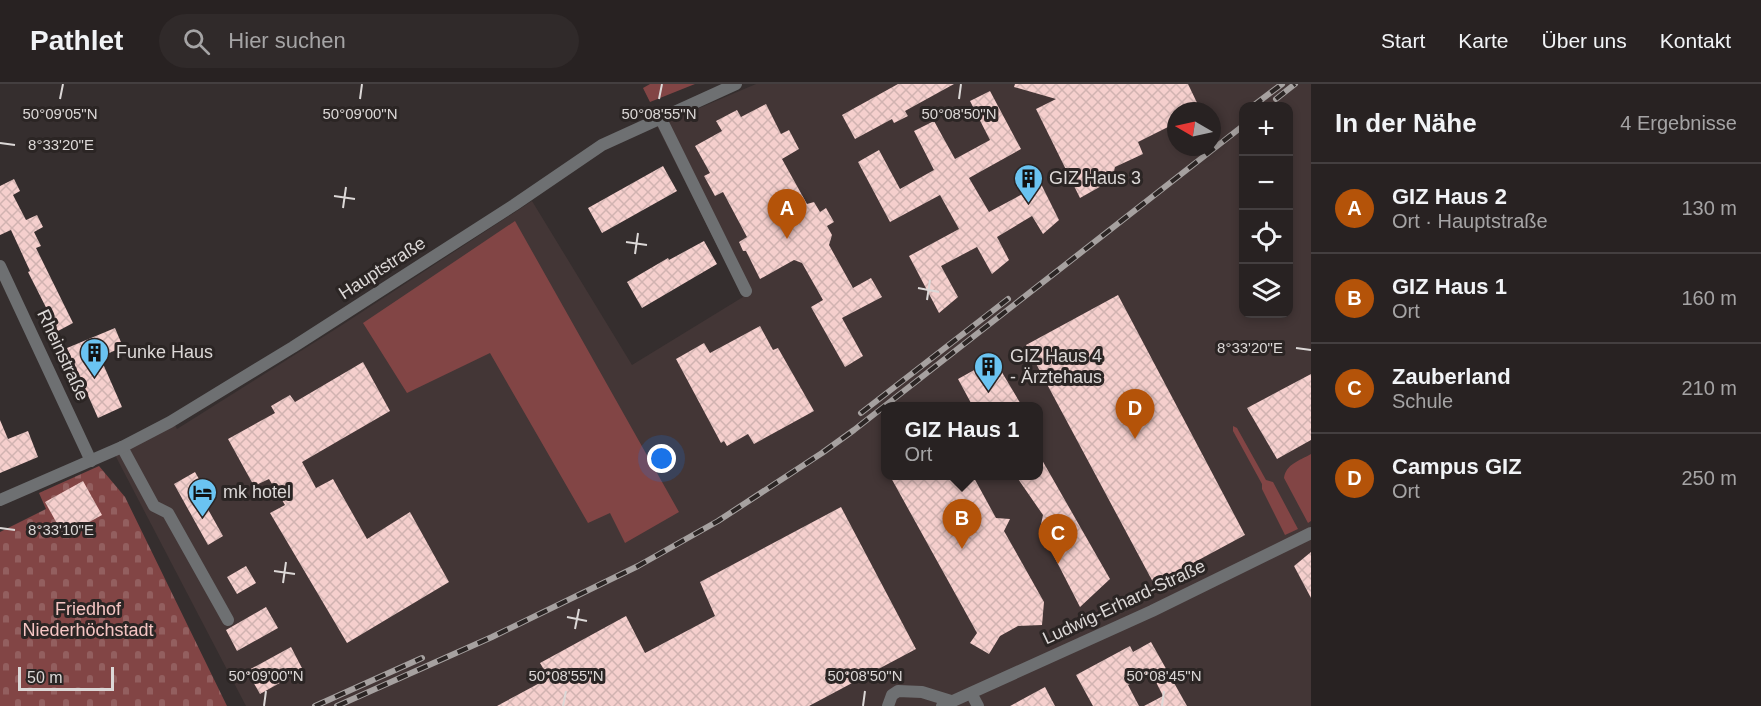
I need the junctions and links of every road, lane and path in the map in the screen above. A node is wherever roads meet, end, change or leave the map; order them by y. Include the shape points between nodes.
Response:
1 (736, 84) edge
2 (661, 119) junction
3 (2, 274) edge
4 (746, 291) dead end
5 (122, 447) junction
6 (91, 461) junction
7 (0, 500) edge
8 (1311, 533) edge
9 (228, 620) dead end
10 (971, 693) junction
11 (946, 703) edge
12 (888, 706) edge
13 (978, 706) edge

1 - 2 street, Hauptstraße
2 - 4 street
2 - 5 street, Hauptstraße via 602,145 293,347
3 - 6 street, Rheinstraße
5 - 6 street, Hauptstraße
5 - 9 street via 154,506 168,513
6 - 7 street, Hauptstraße
8 - 10 street, Ludwig-Erhard-Straße
10 - 11 street, Ludwig-Erhard-Straße
10 - 13 street
11 - 12 street, Ludwig-Erhard-Straße via 922,692 898,691

